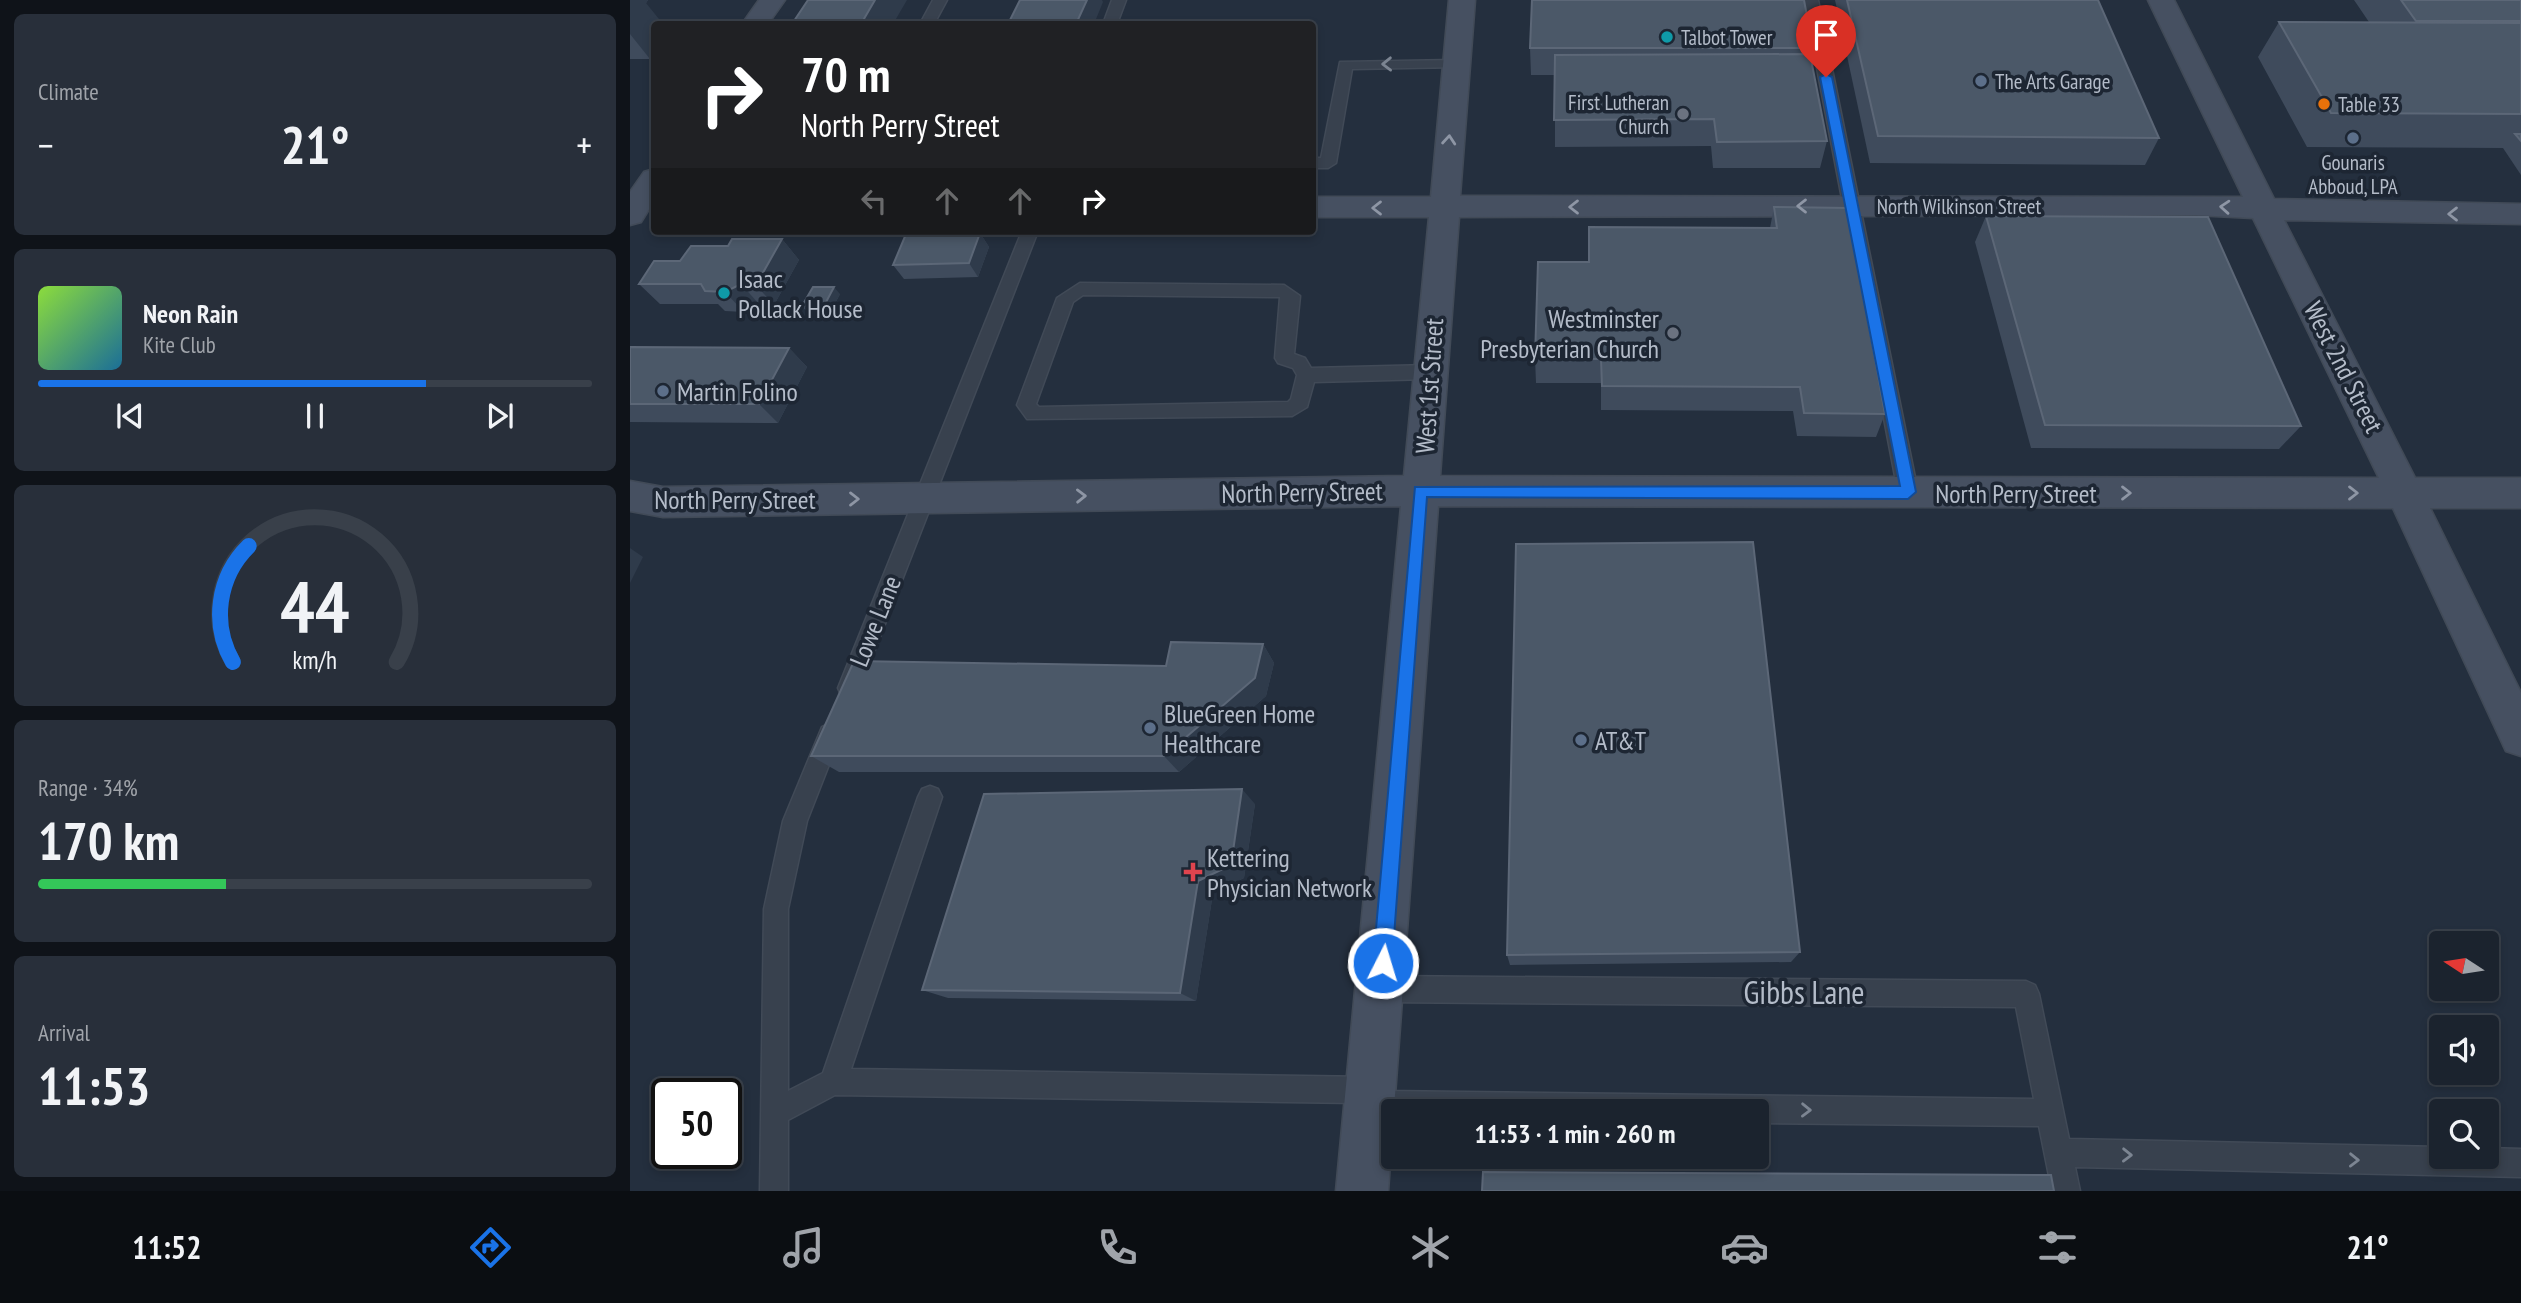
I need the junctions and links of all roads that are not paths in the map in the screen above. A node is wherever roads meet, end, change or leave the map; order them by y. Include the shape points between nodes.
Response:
1 (772, 0) edge
2 (940, 0) edge
3 (1119, 0) edge
4 (1462, 0) edge
5 (1811, 0) edge
6 (2161, 0) edge
7 (757, 21) edge
8 (929, 21) edge
9 (1111, 21) edge
10 (1455, 64) junction
11 (1316, 163) edge
12 (651, 184) edge
13 (1852, 206) junction
14 (1316, 207) edge
15 (1443, 208) junction
16 (2265, 210) junction
17 (2521, 214) edge
18 (630, 217) edge
19 (651, 218) edge
20 (1028, 235) edge
21 (1430, 372) junction
22 (1306, 375) junction
23 (1420, 491) junction
24 (1908, 492) junction
25 (2521, 493) edge
26 (2407, 494) junction
27 (923, 498) junction
28 (641, 501) edge
29 (2521, 737) edge
30 (930, 797) dead end
31 (1380, 989) junction
32 (833, 1082) junction
33 (1371, 1097) junction
34 (775, 1112) junction
35 (2051, 1113) junction
36 (2059, 1153) junction
37 (2521, 1163) edge
38 (774, 1191) edge
39 (1362, 1191) edge
40 (2066, 1191) edge

1 - 7 main road
2 - 8 lane
3 - 9 lane
4 - 10 main road, West 1st Street
5 - 13 lane
6 - 16 main road, West 2nd Street
10 -> 11 lane via 1345,65 1328,163
15 -> 10 main road, West 1st Street
12 - 18 main road
13 -> 15 main road, North Wilkinson Street
16 -> 13 main road, North Wilkinson Street via 2195,205
13 - 24 lane
15 -> 14 main road, North Wilkinson Street
15 - 21 main road, West 1st Street
17 -> 16 main road, North Wilkinson Street
16 - 26 main road, West 2nd Street
18 - 19 main road
20 - 27 lane, Lowe Lane
21 - 22 lane
21 - 23 main road, West 1st Street
22 - 22 lane via 1300,402 1292,409 1034,414 1026,405 1066,298 1080,289 1284,291 1291,296 1284,358 1299,363
23 - 24 main road, North Perry Street
27 -> 23 main road, North Perry Street
23 - 31 main road, West 1st Street
24 -> 26 main road, North Perry Street
25 - 26 main road, North Perry Street
26 - 29 main road, West 2nd Street
28 -> 27 main road, North Perry Street
27 - 34 lane, Lowe Lane via 796,821 776,909
30 - 32 lane
31 - 33 main road, West 1st Street
31 - 35 lane, Gibbs Lane via 2026,994
32 - 33 lane
32 - 34 lane
33 -> 35 lane
33 - 39 main road, West 1st Street
34 - 38 lane, Lowe Lane
35 - 36 lane, Gibbs Lane
36 -> 37 lane
36 - 40 lane, Gibbs Lane

